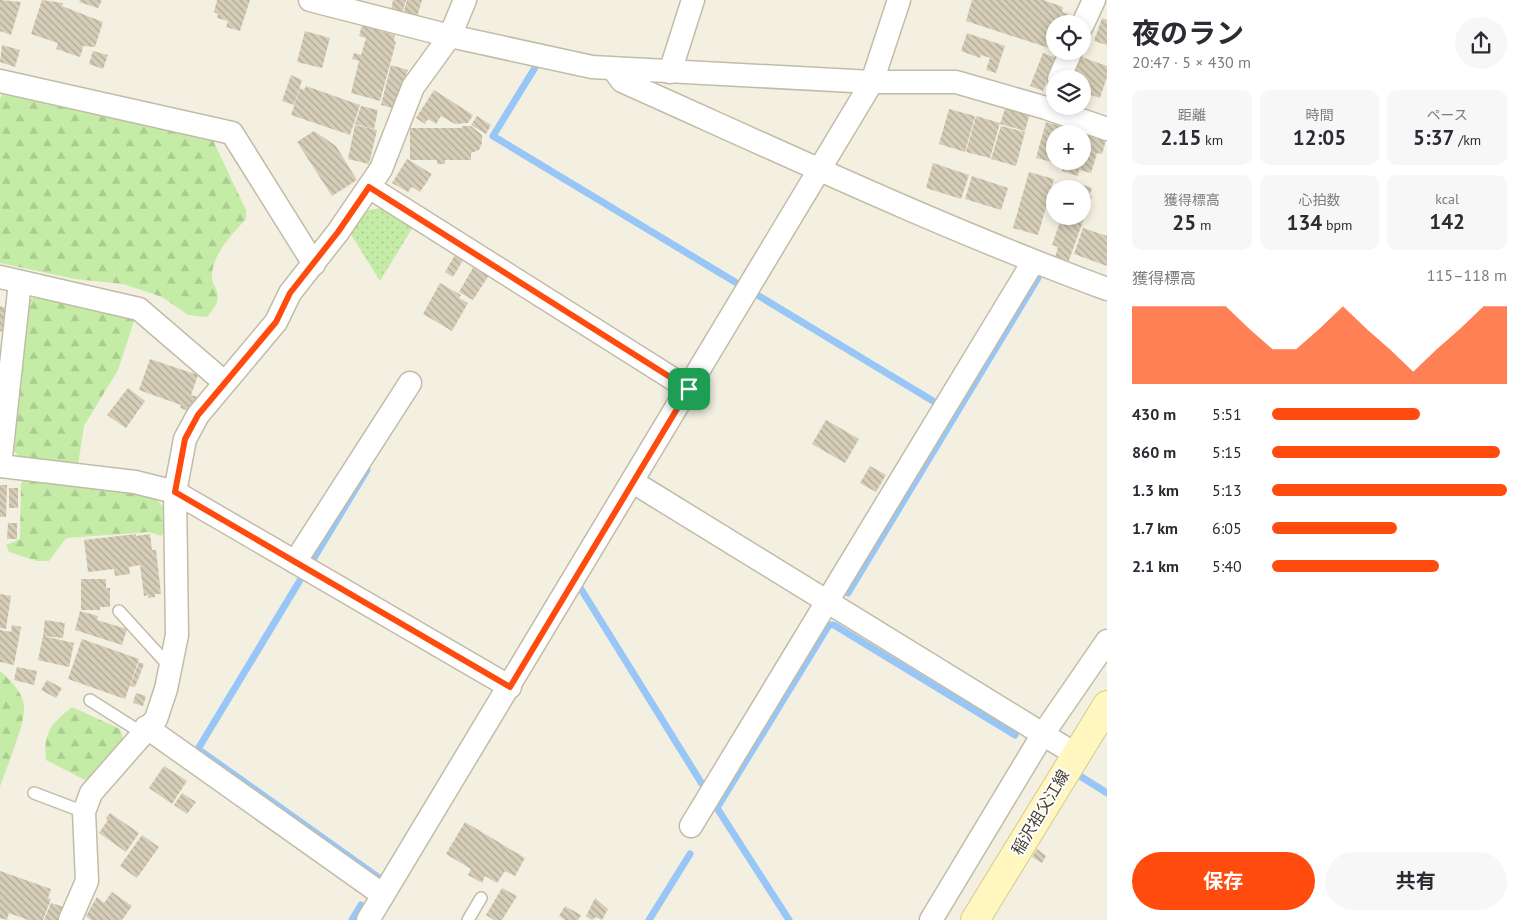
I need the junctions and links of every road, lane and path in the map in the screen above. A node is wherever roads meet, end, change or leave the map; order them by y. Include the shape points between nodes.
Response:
1 (310, 0) edge
2 (465, 0) edge
3 (693, 0) edge
4 (899, 0) edge
5 (1094, 0) edge
6 (1087, 15) edge
7 (450, 36) junction
8 (614, 70) junction
9 (670, 72) junction
10 (0, 81) edge
11 (872, 82) junction
12 (1046, 97) edge
13 (1082, 115) edge
14 (1107, 129) edge
15 (821, 170) junction
16 (369, 187) junction
17 (1033, 262) junction
18 (314, 264) junction
19 (10, 279) edge
20 (1107, 289) edge
21 (224, 382) junction
22 (410, 383) dead end
23 (689, 389) junction
24 (0, 466) edge
25 (633, 482) junction
26 (175, 492) junction
27 (296, 562) junction
28 (827, 602) junction
29 (119, 611) dead end
30 (1107, 641) edge
31 (170, 667) junction
32 (510, 687) junction
33 (90, 700) dead end
34 (1107, 705) edge
35 (144, 730) junction
36 (1043, 734) junction
37 (1075, 754) junction
38 (34, 793) dead end
39 (84, 812) junction
40 (691, 826) dead end
41 (383, 895) junction
42 (481, 898) dead end
43 (70, 920) edge
44 (368, 920) edge
45 (468, 920) edge
46 (931, 920) edge
47 (975, 920) edge

1 - 7 street
2 - 7 street
3 - 9 street
4 - 11 street
5 - 6 street
7 - 8 street
7 - 16 street via 412,86 381,169
8 - 9 street
8 - 15 street via 622,81
9 - 11 street
10 - 18 street via 232,133
11 - 12 street via 956,82
11 - 15 street
13 - 14 street
15 - 17 street
15 - 23 street
16 - 18 street
16 - 23 street
17 - 20 street
17 - 28 street
18 - 21 street via 290,293 276,322
19 - 21 street via 140,309
19 - 24 street
21 - 26 street via 198,415 185,439
22 - 27 street
23 - 25 street
24 - 26 street via 135,482
25 - 28 street
25 - 32 street
26 - 27 street
26 - 31 street via 177,635
27 - 32 street
28 - 36 street
28 - 40 street
29 - 31 lane
30 - 36 street
31 - 35 street via 156,719
32 - 41 street
33 - 35 lane
34 - 37 main road, 稲沢祖父江線
35 - 39 street via 90,793
35 - 41 street
36 - 37 street
36 - 46 street
37 - 47 main road, 稲沢祖父江線
38 - 39 lane
39 - 43 street via 87,881
41 - 44 street
42 - 45 lane

